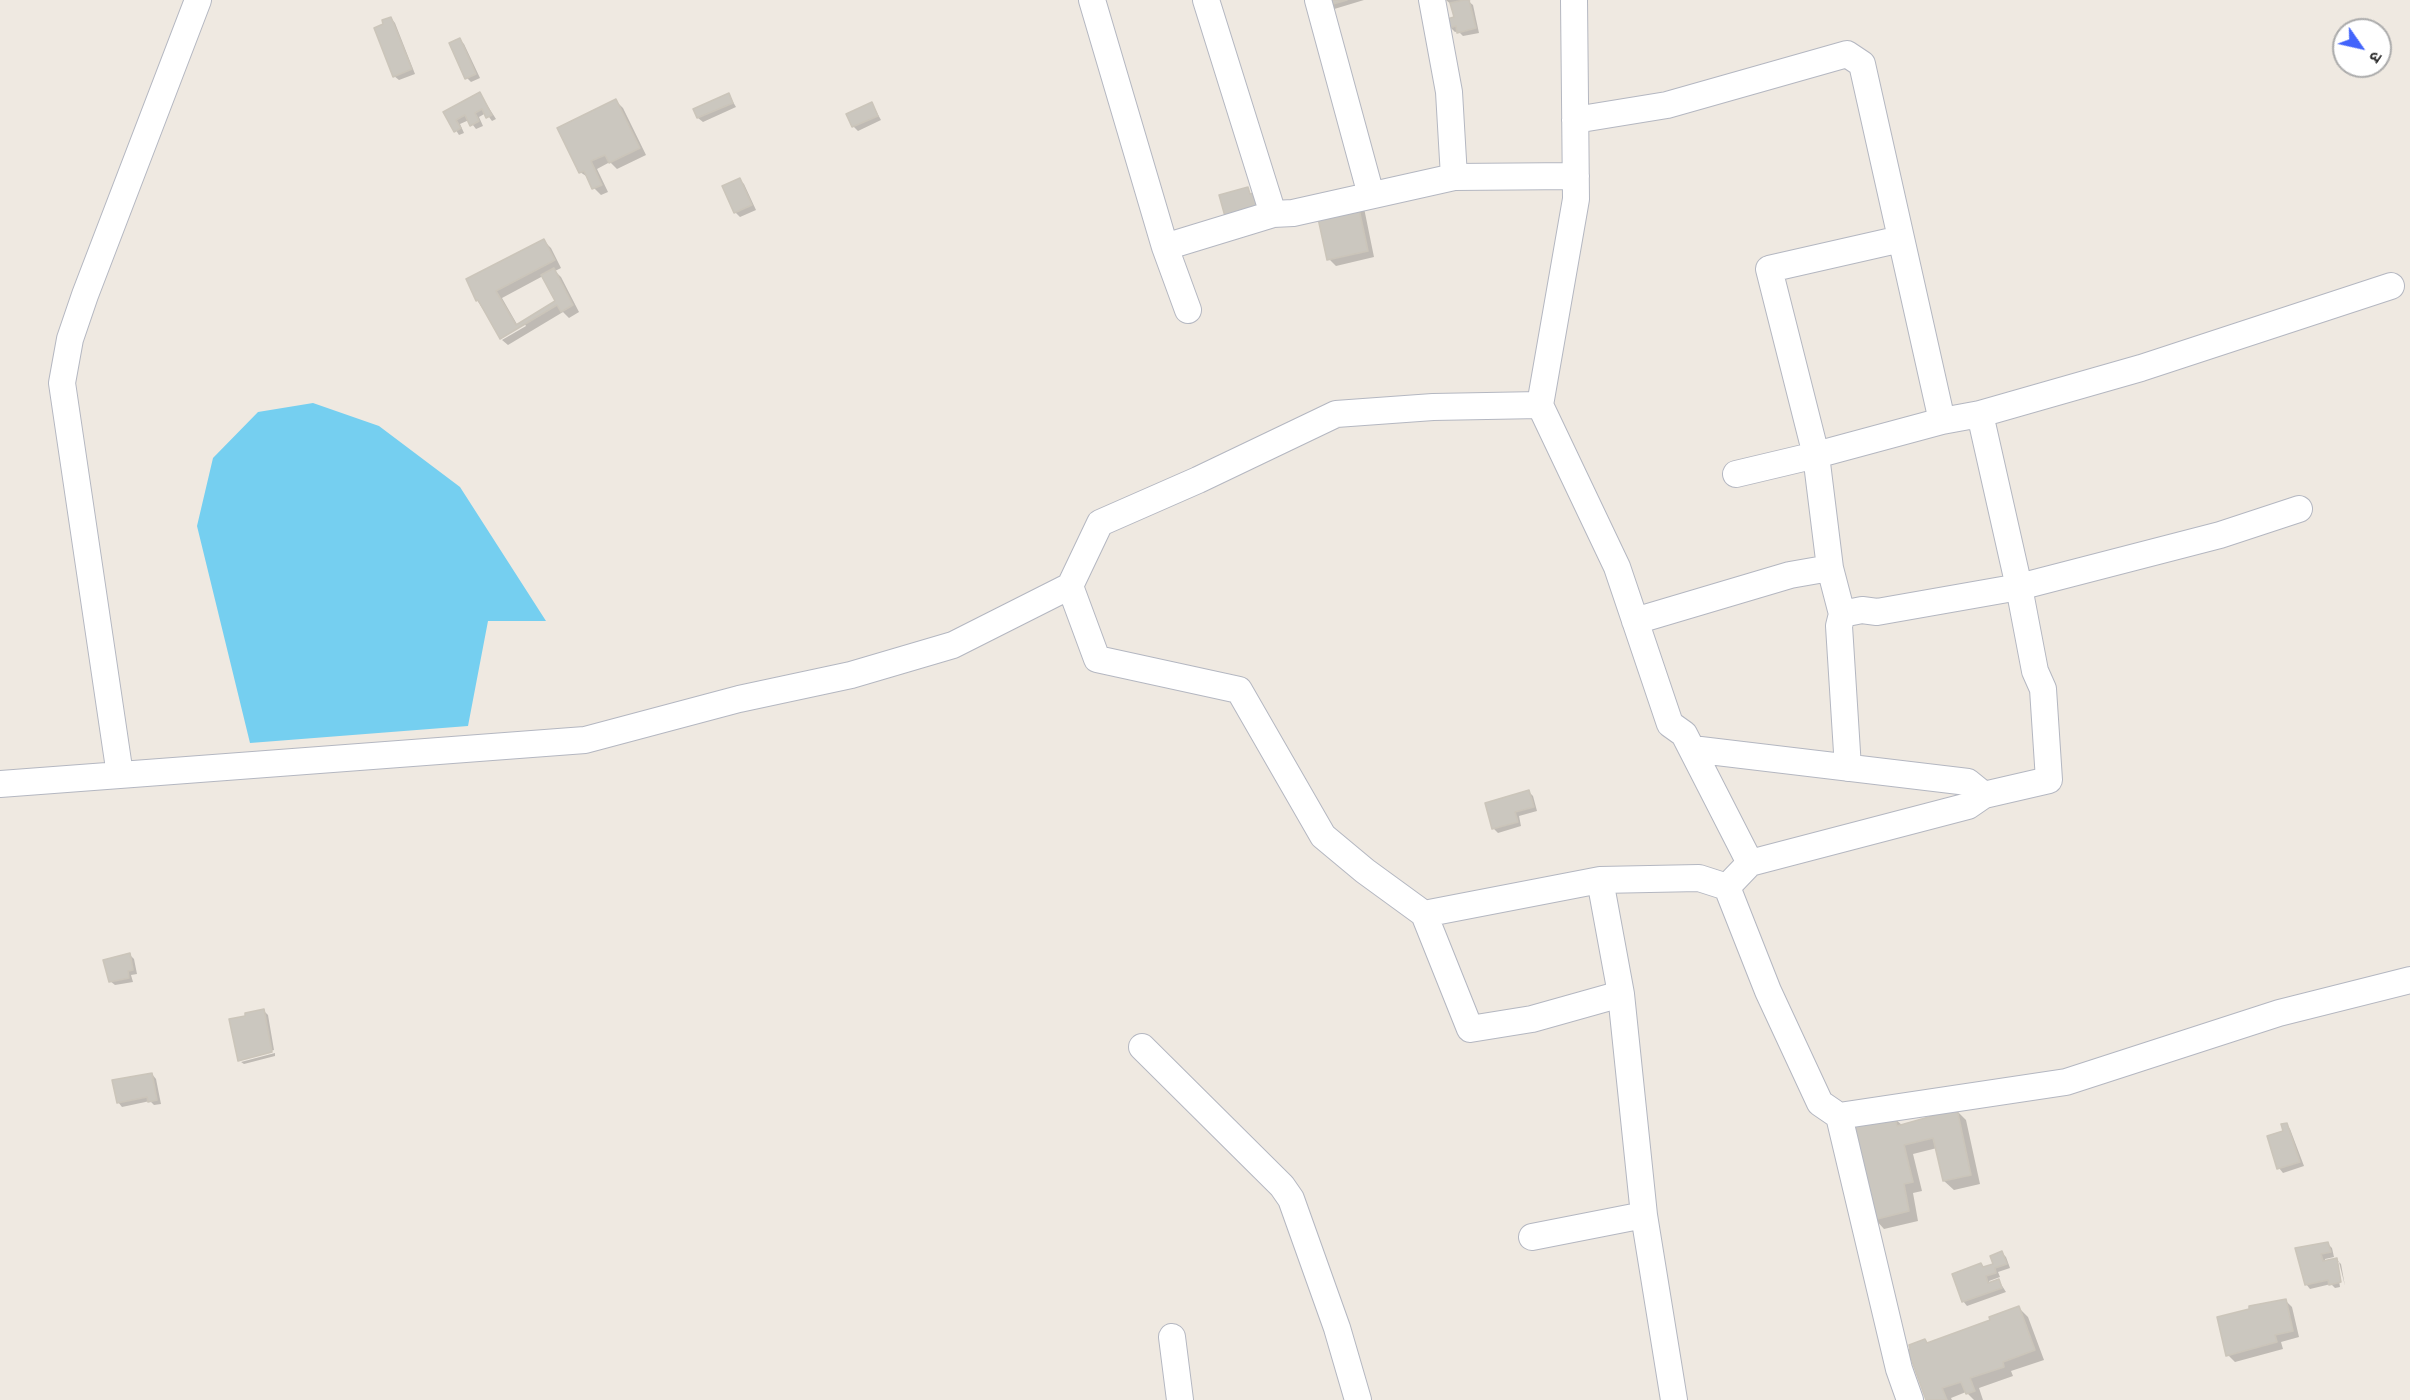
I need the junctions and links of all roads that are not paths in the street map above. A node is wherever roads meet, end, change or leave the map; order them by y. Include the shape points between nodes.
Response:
1 (198, 0) edge
2 (1092, 0) edge
3 (1206, 0) edge
4 (1318, 0) edge
5 (1432, 0) edge
6 (1578, 1) edge
7 (1575, 120) junction
8 (1576, 176) junction
9 (1454, 177) junction
10 (1371, 195) junction
11 (1273, 214) junction
12 (1901, 239) junction
13 (1166, 247) junction
14 (2391, 286) dead end
15 (1188, 310) dead end
16 (1540, 405) junction
17 (1980, 414) junction
18 (1942, 421) junction
19 (1816, 455) junction
20 (1736, 474) dead end
21 (2299, 509) dead end
22 (1830, 568) junction
23 (1070, 586) junction
24 (2019, 587) junction
25 (1842, 614) junction
26 (1635, 621) junction
27 (1692, 749) junction
28 (1848, 768) junction
29 (120, 775) junction
30 (0, 784) edge
31 (1984, 795) junction
32 (1750, 863) junction
33 (1600, 880) junction
34 (1727, 887) junction
35 (1424, 914) junction
36 (2410, 980) edge
37 (1621, 994) junction
38 (1142, 1047) dead end
39 (1839, 1116) junction
40 (1644, 1215) junction
41 (1532, 1237) dead end
42 (1172, 1336) dead end
43 (1180, 1400) edge
44 (1358, 1400) edge
45 (1674, 1400) edge
46 (1910, 1400) edge

1 - 29 street via 85,295 70,339 62,383
2 - 13 street
3 - 11 street
4 - 10 street
5 - 9 street via 1449,92
6 - 7 street
7 - 8 street
7 - 12 street via 1667,105 1847,54 1862,64
8 - 9 street
8 - 16 street via 1576,199
9 - 10 street
10 - 11 street
11 - 13 street
12 - 18 street
12 - 19 street via 1769,269
13 - 15 street
14 - 17 street via 2141,368
16 - 23 street via 1336,414 1100,523
16 - 26 street via 1617,567
17 - 18 street
17 - 24 street
18 - 19 street
19 - 20 street
19 - 22 street
21 - 24 street via 2220,535
22 - 25 street
22 - 26 street via 1790,575
23 - 29 street via 953,645 852,675 739,699 585,740
23 - 35 street via 1097,659 1239,690 1323,836
24 - 25 street via 1876,612
24 - 31 street via 2035,671 2043,689 2049,780
25 - 28 street via 1839,626
26 - 27 street via 1670,724 1684,734
27 - 28 street
27 - 32 street
28 - 31 street via 1968,782
29 - 30 street
31 - 32 street via 1968,806
32 - 34 street
33 - 34 street via 1698,878
33 - 35 street
33 - 37 street
34 - 39 street via 1768,991 1820,1103
35 - 37 street via 1470,1029 1532,1019
36 - 39 street via 2279,1013 2066,1082
37 - 40 street
38 - 44 street via 1291,1199
39 - 46 street via 1899,1369
40 - 41 street
40 - 45 street
42 - 43 street

